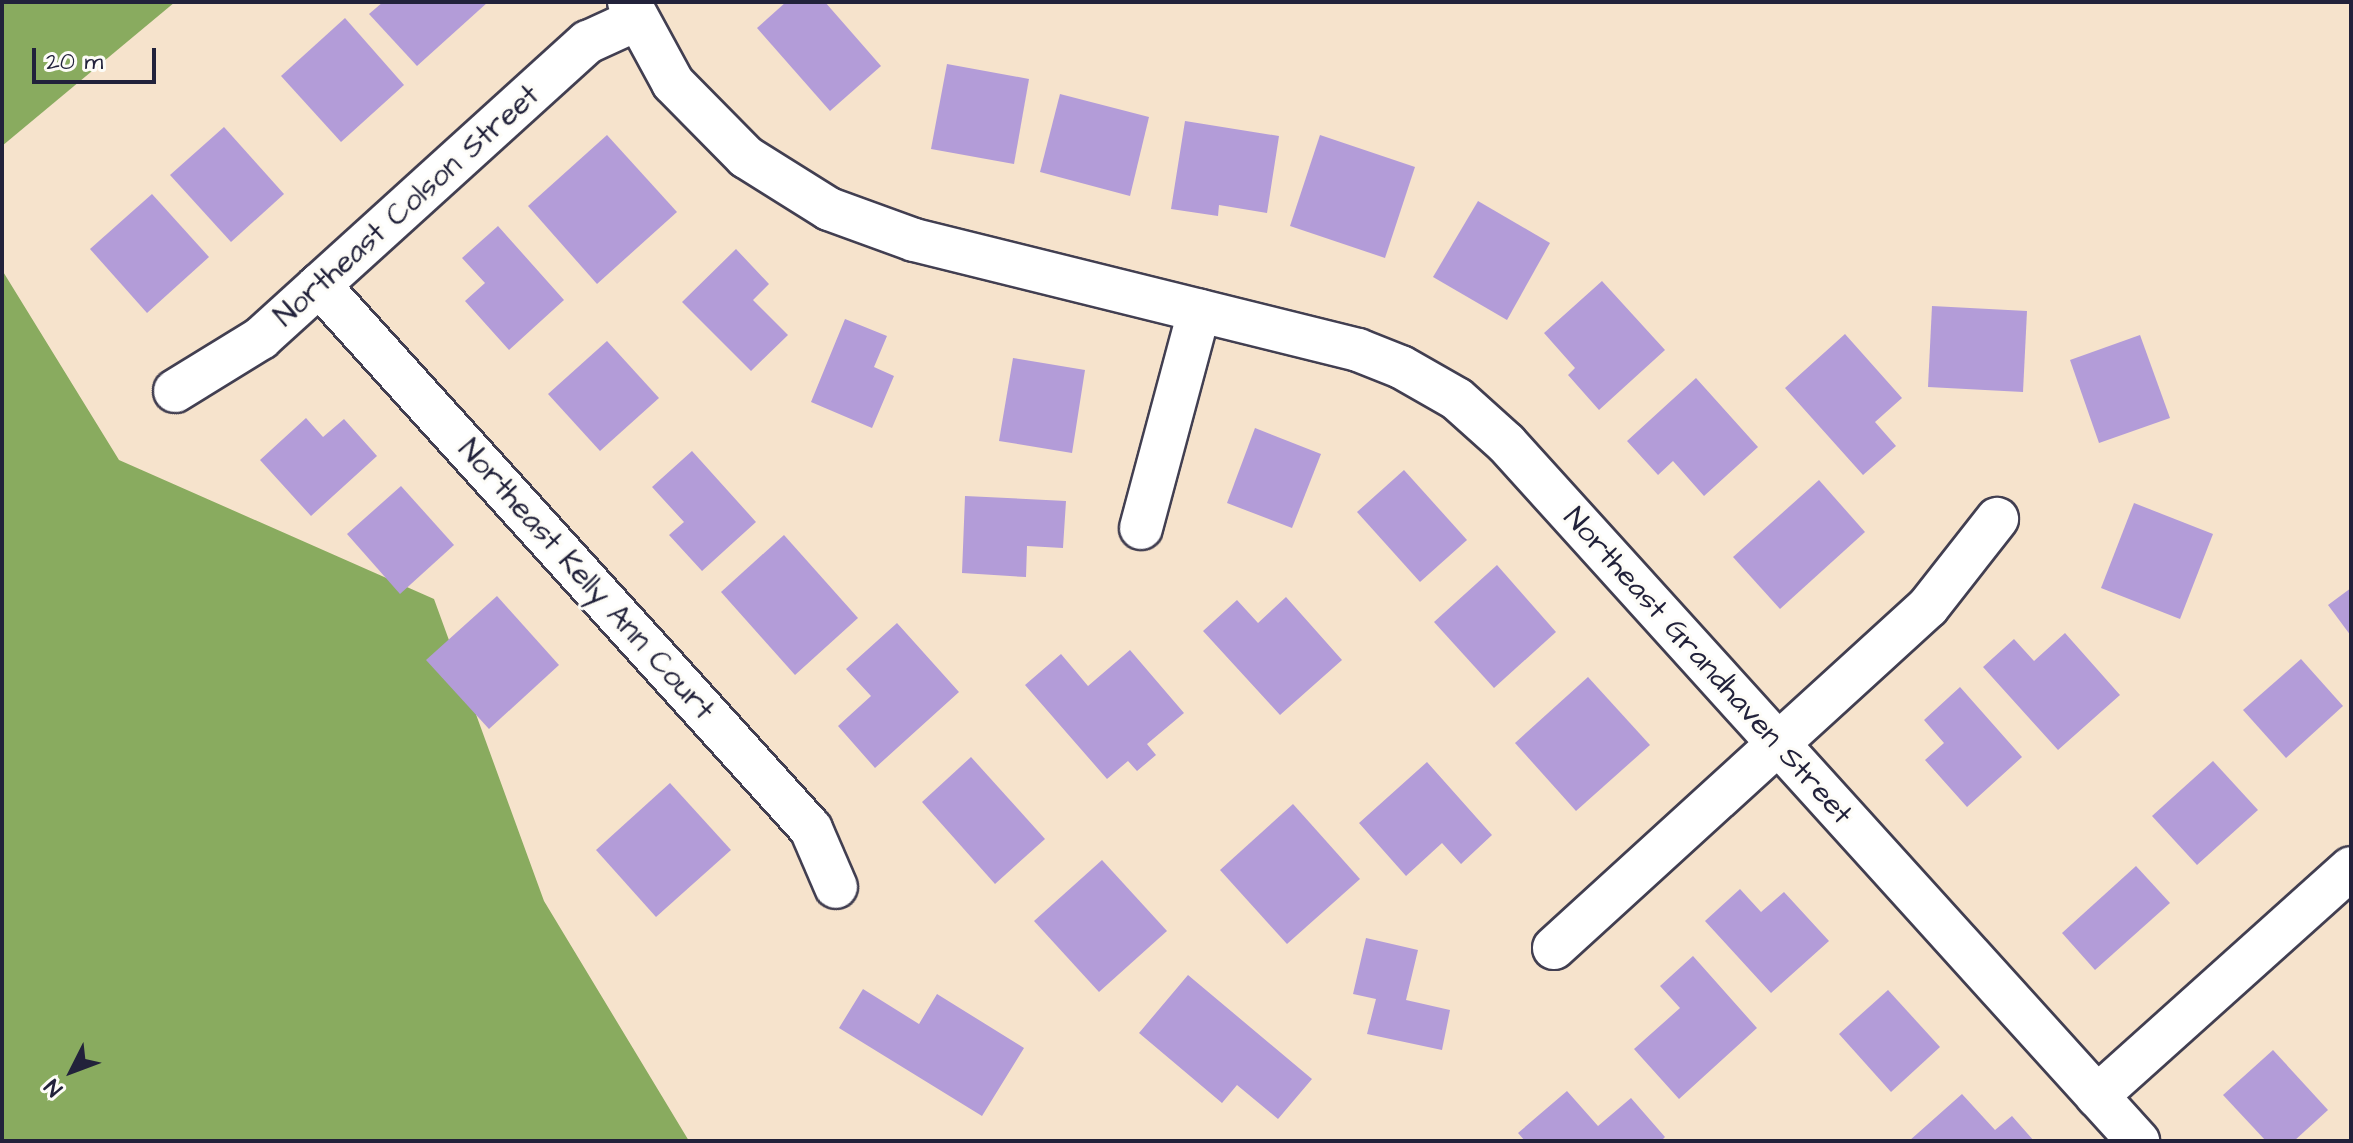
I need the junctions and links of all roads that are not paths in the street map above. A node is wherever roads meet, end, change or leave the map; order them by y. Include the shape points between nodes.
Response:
1 (633, 11) edge
2 (319, 285) junction
3 (1199, 311) junction
4 (175, 391) dead end
5 (1997, 519) dead end
6 (1141, 528) dead end
7 (1779, 745) junction
8 (2351, 868) edge
9 (836, 887) dead end
10 (1554, 948) dead end
11 (2097, 1096) junction
12 (2138, 1141) edge

1 - 2 street, Northeast Colson Street via 588,42
1 - 3 street, Northeast Grandhaven Street via 673,83 746,157 829,209 914,240
2 - 4 street, Northeast Colson Street via 261,338
2 - 9 street, Northeast Kelly Ann Court via 811,829
3 - 6 street
3 - 7 street, Northeast Grandhaven Street via 1358,350 1457,399 1506,443
5 - 7 street via 1928,607
7 - 10 street
7 - 11 street, Northeast Grandhaven Street
8 - 11 street
11 - 12 street, Northeast Grandhaven Street

